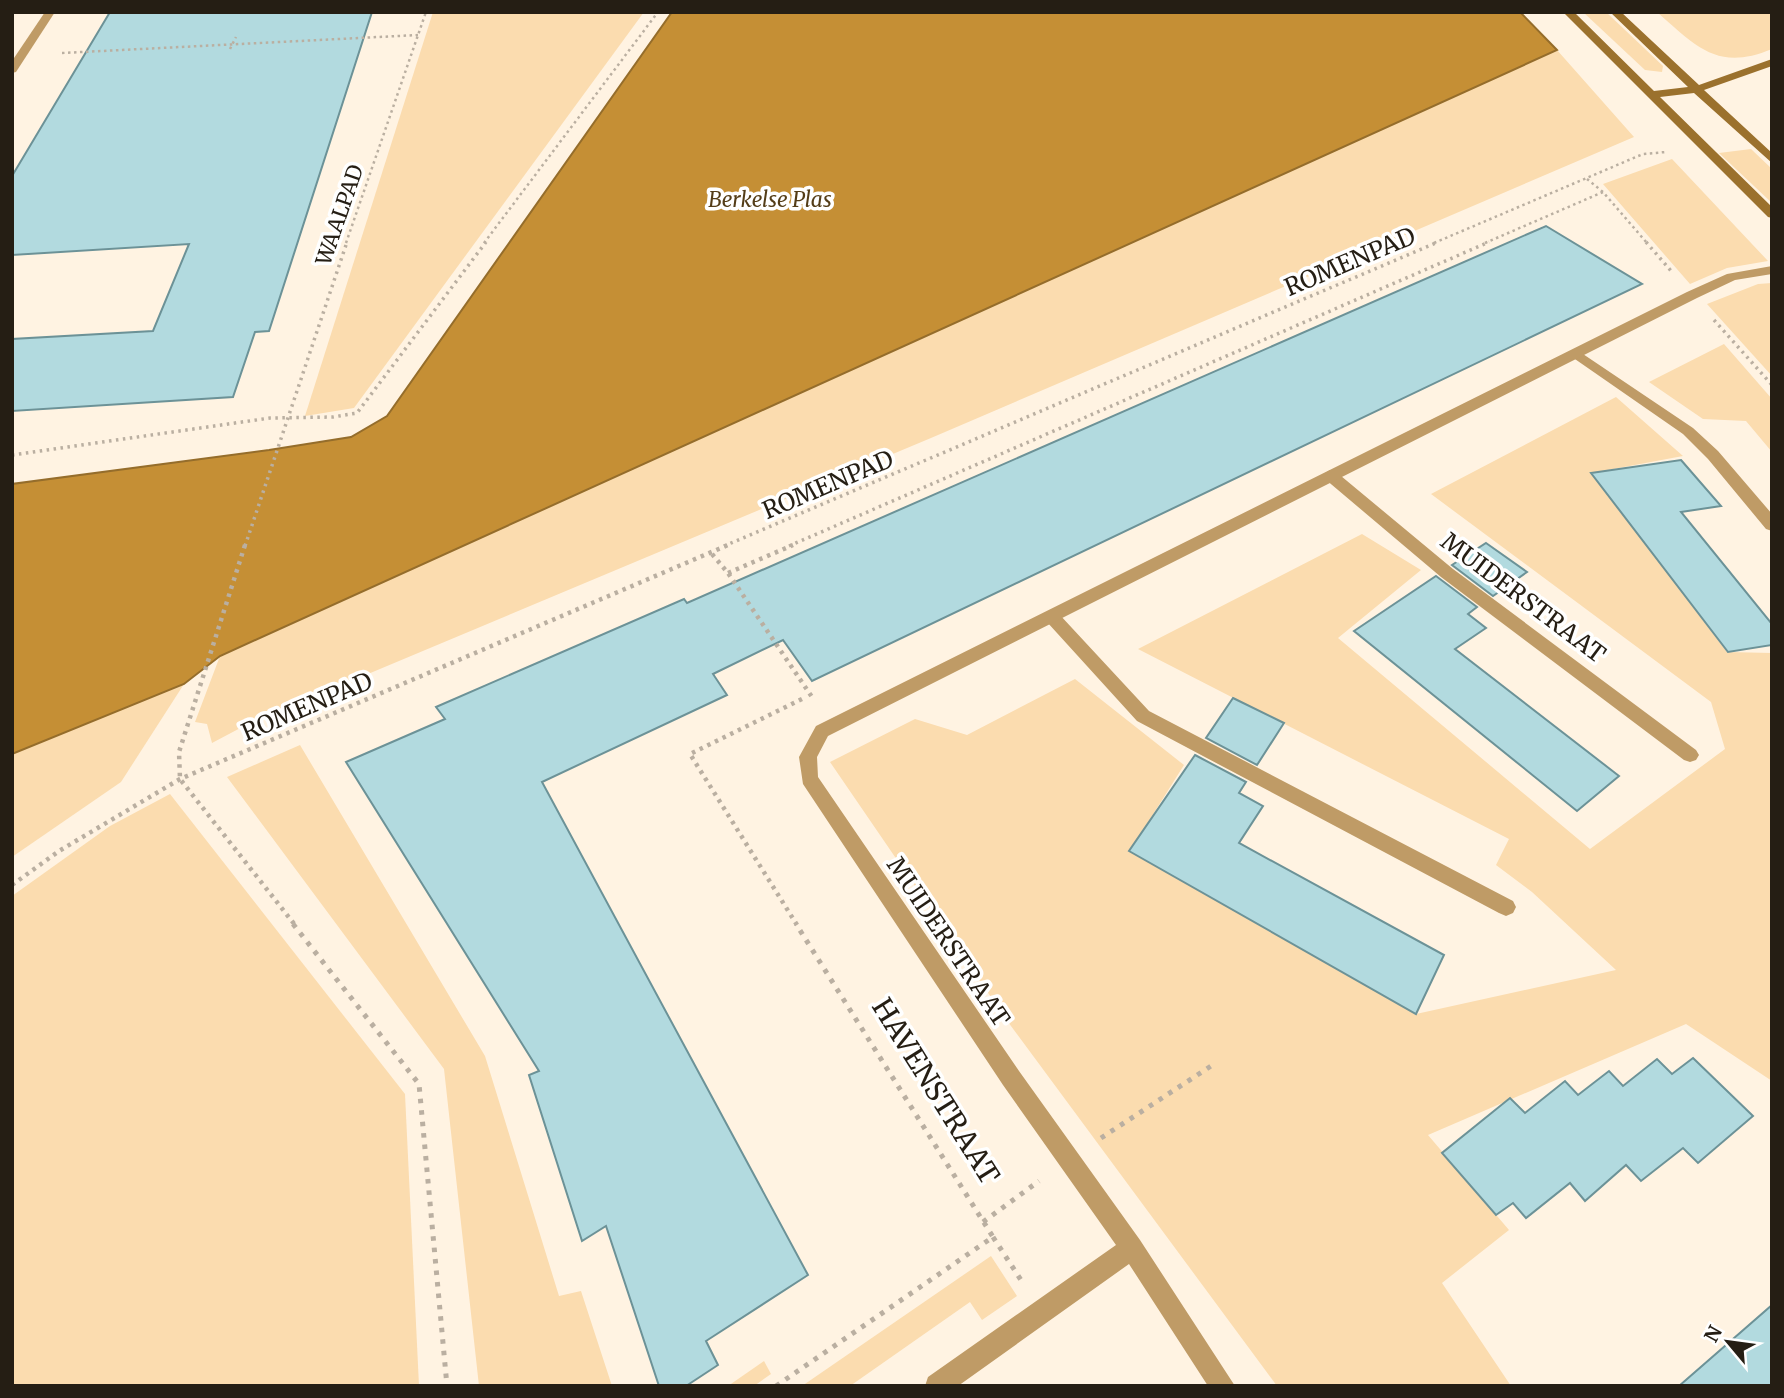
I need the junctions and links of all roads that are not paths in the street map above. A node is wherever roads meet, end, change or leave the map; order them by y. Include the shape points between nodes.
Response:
1 (50, 12) edge
2 (1568, 12) edge
3 (1615, 12) edge
4 (1772, 62) edge
5 (12, 70) edge
6 (1697, 89) junction
7 (1652, 95) junction
8 (1772, 160) edge
9 (1772, 214) edge
10 (1772, 270) edge
11 (1577, 354) junction
12 (1330, 475) junction
13 (1772, 525) edge
14 (1053, 618) junction
15 (1690, 755) dead end
16 (1506, 907) dead end
17 (1132, 1248) junction
18 (937, 1386) edge
19 (1223, 1386) edge

1 - 5 street
2 - 7 street
3 - 6 street
4 - 6 street
6 - 7 street
6 - 8 street
7 - 9 street
10 - 11 street, MUIDERSTRAAT via 1732,277
11 - 12 street, MUIDERSTRAAT
11 - 13 street via 1688,431
12 - 14 street, MUIDERSTRAAT
12 - 15 street, MUIDERSTRAAT via 1447,573
14 - 16 street via 1143,716
14 - 17 street, MUIDERSTRAAT via 822,731 808,757 809,779
17 - 18 street
17 - 19 street, MUIDERSTRAAT

